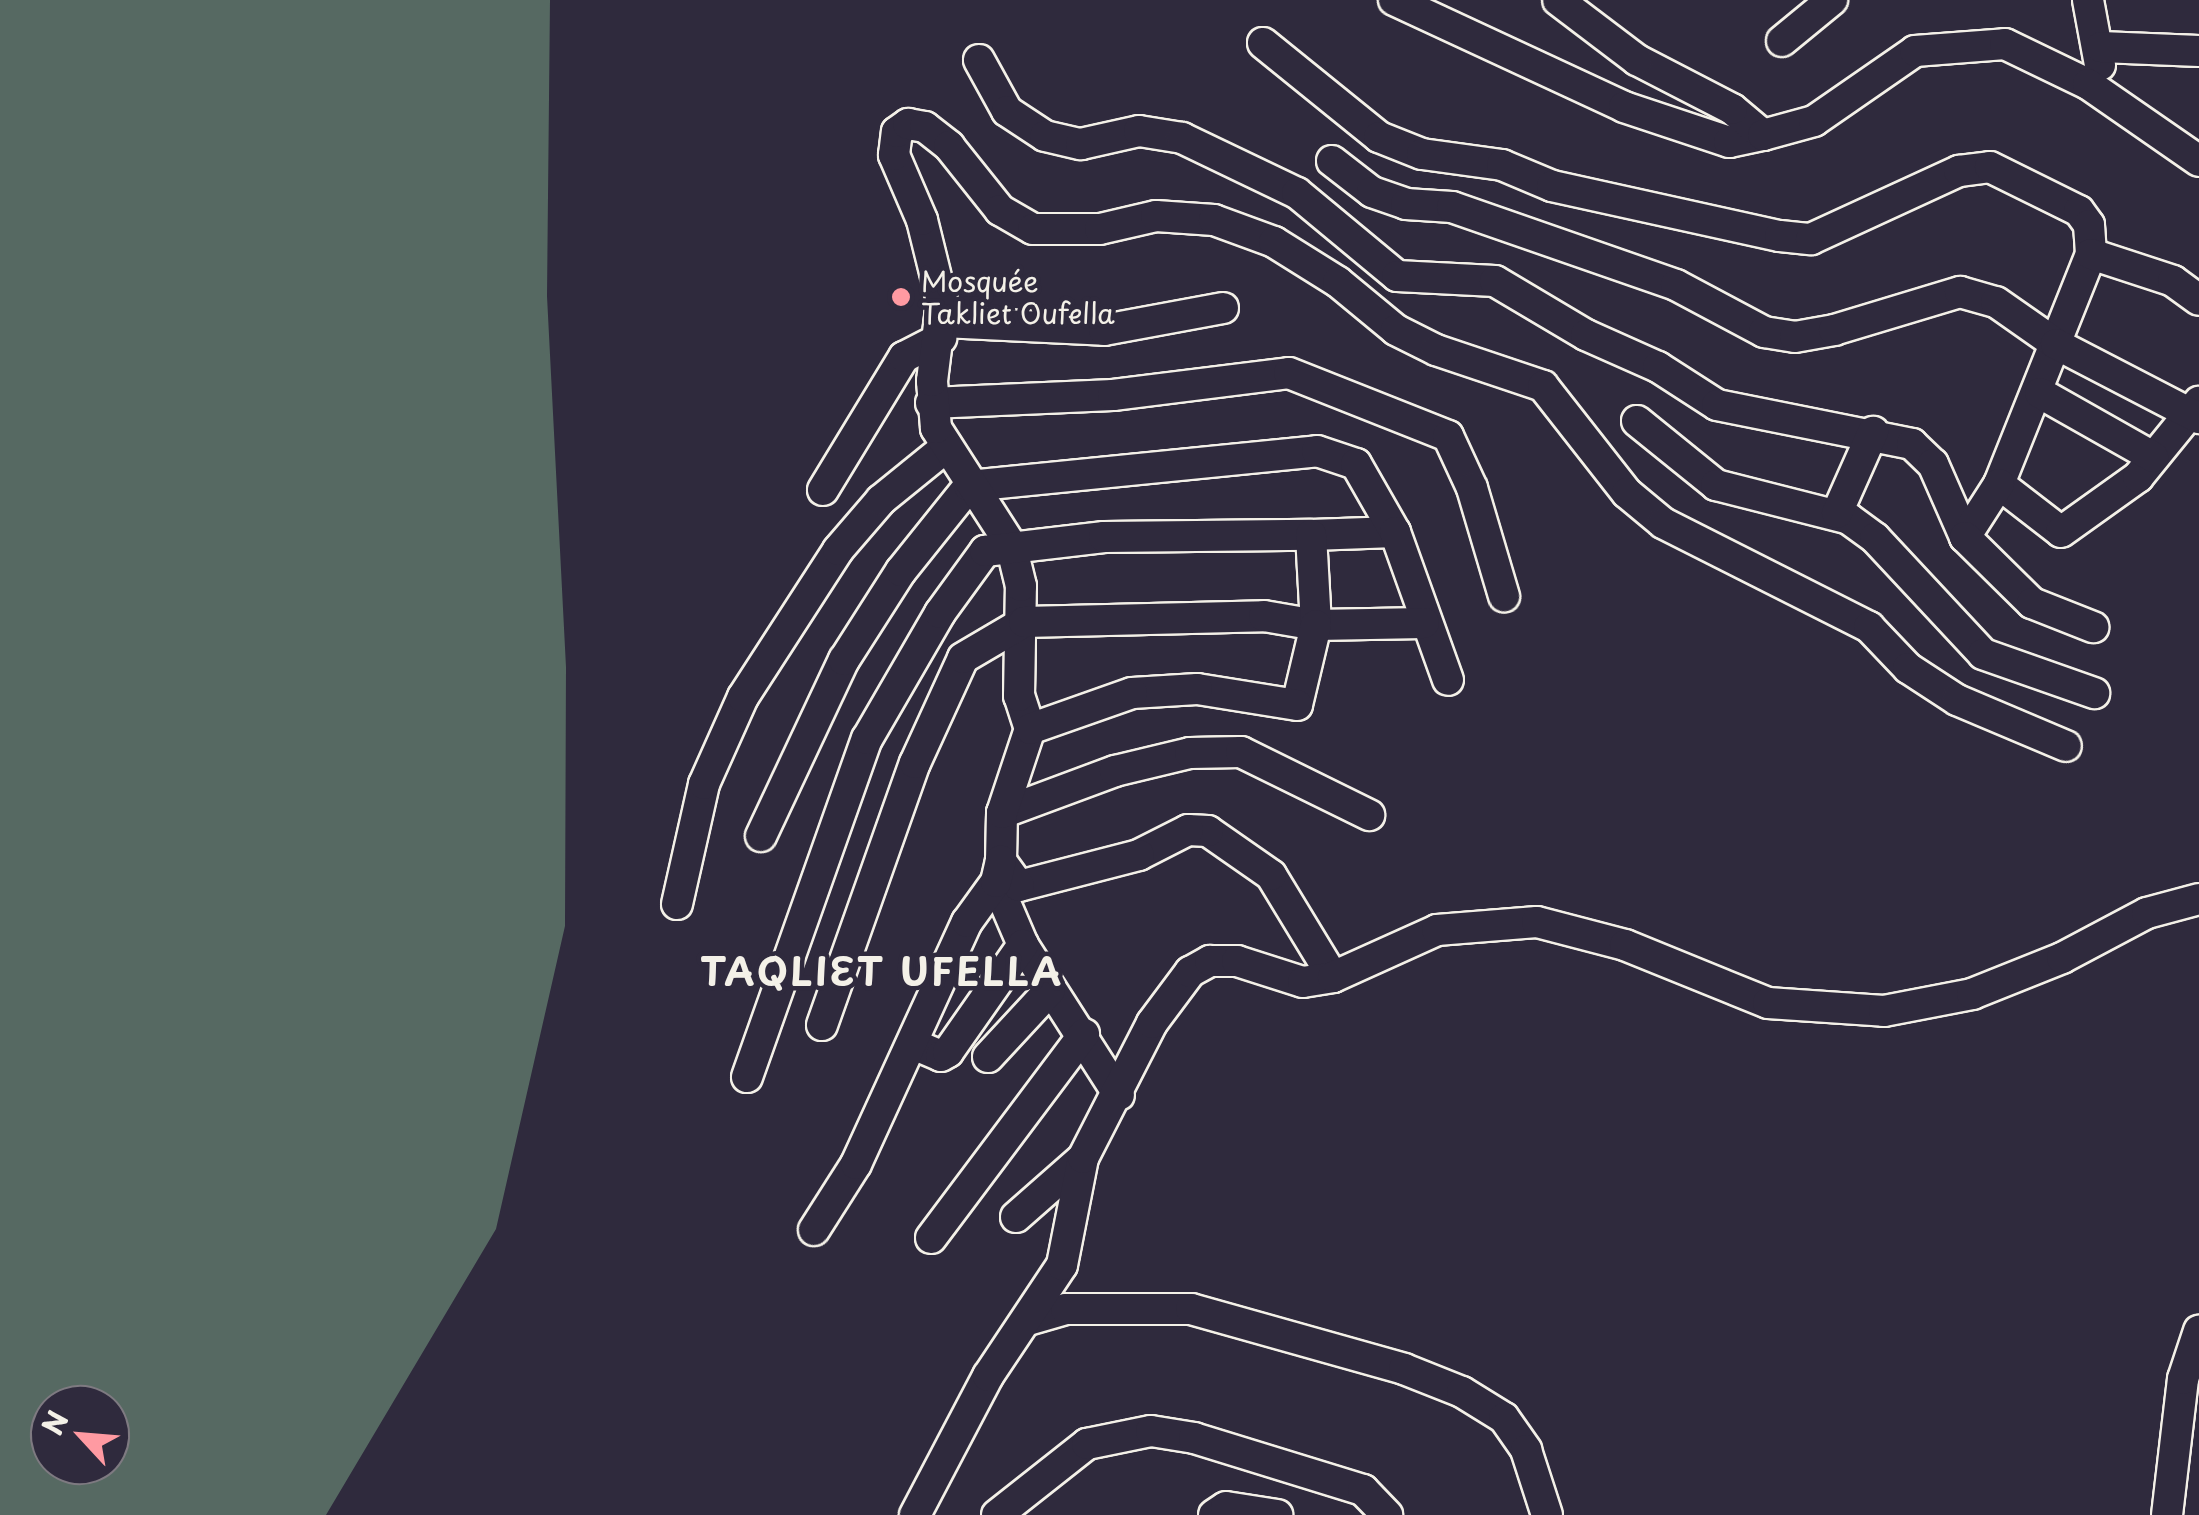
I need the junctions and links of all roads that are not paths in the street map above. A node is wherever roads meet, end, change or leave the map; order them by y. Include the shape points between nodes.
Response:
1 (1394, 0) edge
2 (1558, 0) edge
3 (1832, 0) edge
4 (2088, 0) edge
5 (1782, 41) dead end
6 (1263, 43) dead end
7 (2101, 46) junction
8 (2199, 51) edge
9 (979, 60) dead end
10 (2098, 90) junction
11 (1762, 134) junction
12 (1332, 161) dead end
13 (2199, 161) edge
14 (2092, 254) junction
15 (2199, 300) edge
16 (1222, 308) dead end
17 (942, 330) junction
18 (2056, 344) junction
19 (2040, 394) junction
20 (931, 403) junction
21 (2196, 411) edge
22 (1637, 420) dead end
23 (1873, 432) junction
24 (945, 448) junction
25 (2153, 457) junction
26 (1999, 484) junction
27 (969, 486) junction
28 (823, 490) dead end
29 (1837, 513) junction
30 (1394, 532) junction
31 (1311, 535) junction
32 (1964, 537) junction
33 (1012, 545) junction
34 (1504, 596) dead end
35 (1024, 622) junction
36 (1424, 622) junction
37 (1316, 626) junction
38 (2093, 627) dead end
39 (1983, 654) junction
40 (1448, 680) dead end
41 (2094, 693) dead end
42 (1957, 700) junction
43 (1030, 729) junction
44 (2066, 746) dead end
45 (1002, 812) junction
46 (1368, 815) dead end
47 (762, 836) dead end
48 (1005, 876) junction
49 (2199, 899) edge
50 (677, 904) dead end
51 (1023, 944) junction
52 (1333, 976) junction
53 (1050, 990) junction
54 (822, 1025) dead end
55 (1084, 1034) junction
56 (913, 1044) junction
57 (988, 1057) dead end
58 (747, 1077) dead end
59 (1119, 1095) junction
60 (1084, 1158) junction
61 (1016, 1217) dead end
62 (814, 1230) dead end
63 (932, 1238) dead end
64 (1031, 1318) junction
65 (2199, 1331) edge
66 (915, 1515) edge
67 (997, 1515) edge
68 (1214, 1515) edge
69 (1277, 1515) edge
70 (1386, 1515) edge
71 (1528, 1515) edge
72 (1548, 1515) edge
73 (2166, 1515) edge

1 - 11 street via 1624,106 1729,142
2 - 11 street via 1636,60 1732,109
3 - 5 street
4 - 7 street
6 - 14 street via 1380,137 1422,154 1502,165 1552,186 1811,239 1960,171 1990,167 2080,211
7 - 8 street
7 - 10 street
9 - 23 street via 1007,111 1045,136 1080,144 1140,131 1182,138 1296,193 1398,276 1495,281 1586,335 1658,366 1717,406
10 - 11 street via 2005,44 1915,51 1814,122
10 - 13 street
12 - 18 street via 1372,192 1406,204 1452,207 1676,285 1764,332 1795,338 1960,292 1996,302
14 - 15 street via 2173,281
14 - 18 street
16 - 17 street via 1104,330
17 - 20 street
17 - 28 street via 904,357
17 - 42 street via 922,220 894,155 897,132 908,124 949,146 1000,210 1032,229 1100,229 1156,216 1214,220 1274,242 1396,330 1544,386 1627,493 1663,523 1869,627 1908,668
18 - 19 street
18 - 21 street
19 - 25 street
19 - 26 street
20 - 24 street
20 - 34 street via 1113,395 1289,372 1448,436 1472,488
21 - 25 street
22 - 29 street via 1716,485
23 - 29 street
23 - 32 street via 1912,444 1933,464
24 - 27 street
24 - 50 street via 880,500 838,550 743,697 704,784
25 - 26 street via 2138,477 2061,532
26 - 32 street
27 - 30 street via 1316,451 1356,464
27 - 33 street
27 - 47 street via 901,570 844,660
29 - 39 street via 1875,538
30 - 31 street
30 - 36 street
31 - 33 street
31 - 37 street
32 - 38 street via 2032,603
33 - 35 street
33 - 58 street via 985,552 940,612 867,739
35 - 37 street via 1264,616
35 - 43 street via 1019,696
35 - 54 street via 962,658 915,762
36 - 37 street
36 - 40 street
37 - 43 street via 1297,705 1197,689 1132,693
39 - 41 street
39 - 42 street
42 - 44 street
43 - 45 street
45 - 46 street via 1115,771 1190,753 1241,752
45 - 48 street
48 - 51 street
48 - 52 street via 1139,855 1188,830 1208,831 1271,875
48 - 56 street via 966,922
49 - 52 street via 2147,913 2062,958 1972,994 1884,1011 1768,1002 1625,946 1537,922 1438,930
51 - 53 street
51 - 56 street via 948,1052 940,1056
52 - 59 street via 1303,982 1237,961 1210,962 1190,972 1152,1023
53 - 55 street
53 - 57 street
55 - 59 street
55 - 63 street
56 - 62 street via 856,1164
59 - 60 street
60 - 61 street
60 - 64 street via 1069,1246
64 - 66 street via 988,1376
64 - 71 street via 1052,1328 1189,1325 1436,1397 1494,1434 1515,1470
64 - 72 street via 1066,1309 1192,1309 1404,1369 1504,1418 1526,1450
65 - 73 street via 2182,1379
67 - 70 street via 1087,1444 1151,1431 1363,1490
68 - 69 street via 1226,1506

